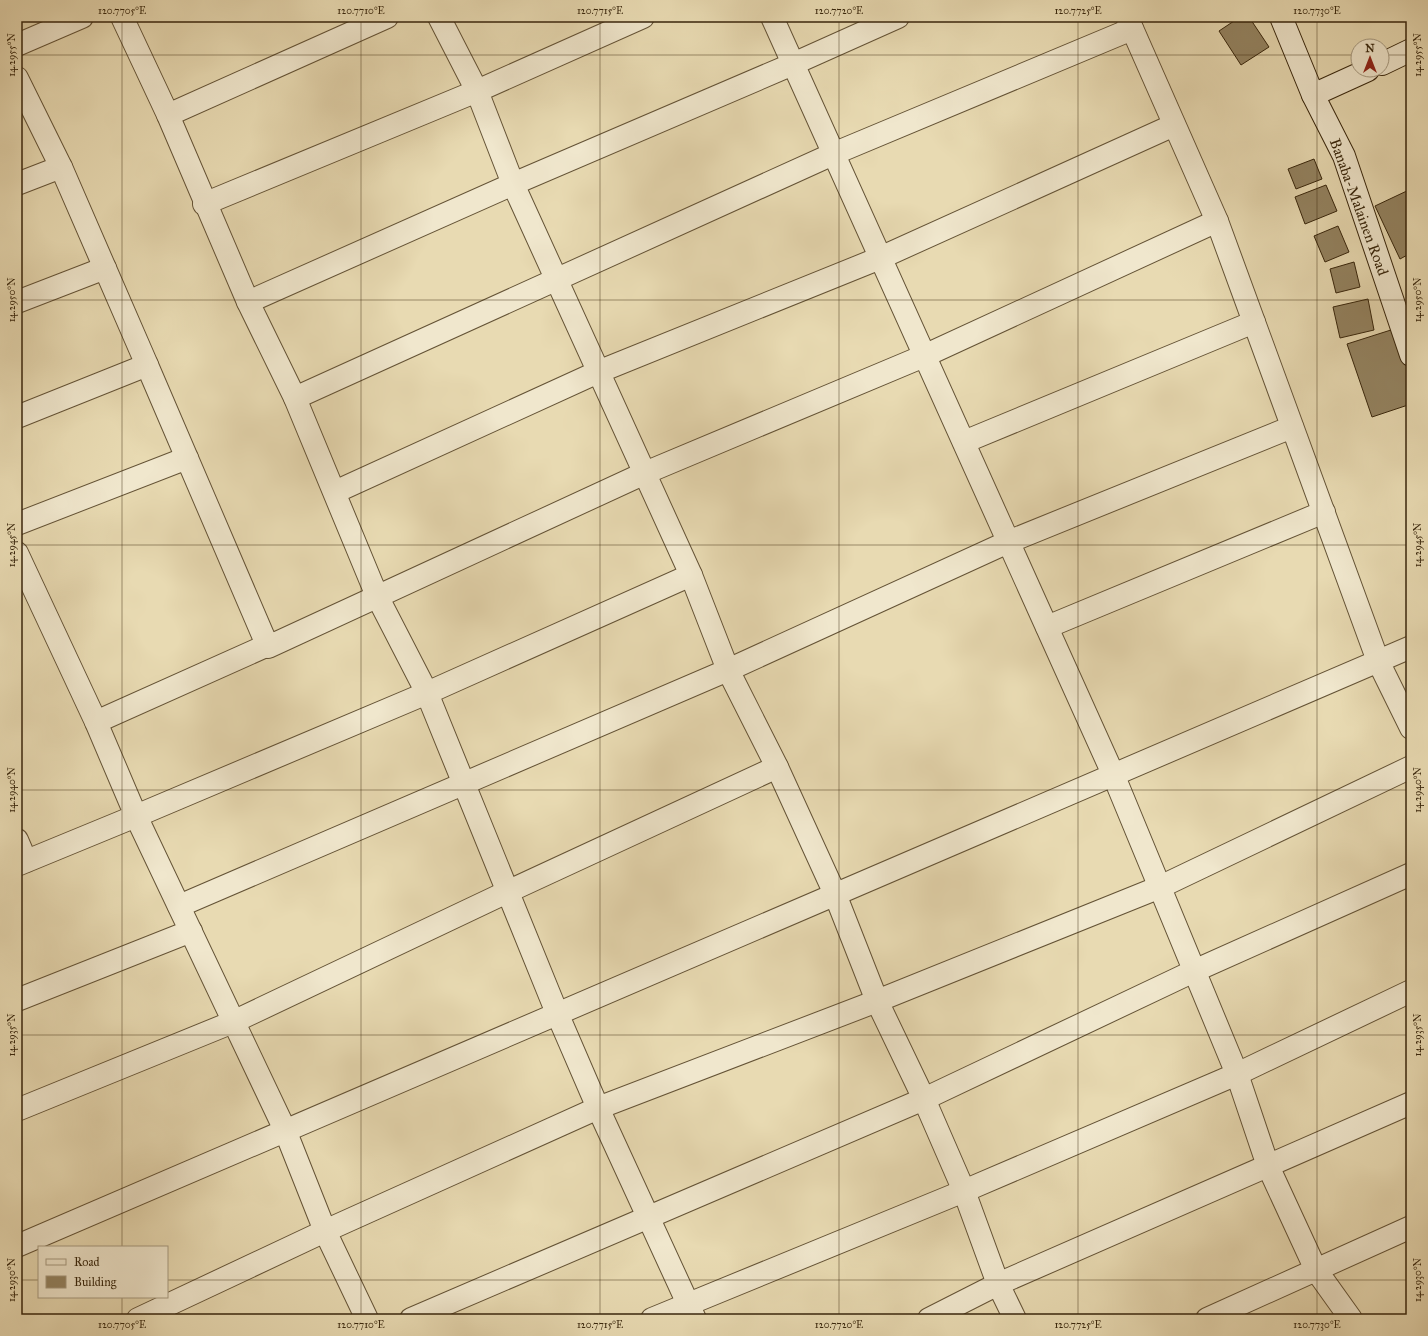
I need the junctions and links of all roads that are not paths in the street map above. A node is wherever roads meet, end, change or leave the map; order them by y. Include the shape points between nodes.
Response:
1 (82, 17) edge
2 (122, 17) edge
3 (387, 17) edge
4 (439, 17) edge
5 (643, 17) edge
6 (772, 17) edge
7 (898, 17) edge
8 (1281, 17) edge
9 (1129, 23) edge
10 (17, 45) edge
11 (1411, 50) edge
12 (1390, 60) edge
13 (793, 64) junction
14 (17, 78) edge
15 (1350, 78) edge
16 (477, 91) junction
17 (1313, 95) junction
18 (168, 115) junction
19 (1174, 125) junction
20 (833, 154) junction
21 (61, 167) junction
22 (17, 184) edge
23 (513, 184) junction
24 (204, 204) junction
25 (1217, 221) junction
26 (880, 258) junction
27 (105, 268) junction
28 (557, 280) junction
29 (17, 302) edge
30 (248, 302) junction
31 (1254, 322) junction
32 (1411, 355) edge
33 (924, 356) junction
34 (147, 366) junction
35 (598, 372) junction
36 (295, 398) junction
37 (17, 417) edge
38 (1292, 427) junction
39 (964, 442) junction
40 (187, 458) junction
41 (645, 473) junction
42 (335, 492) junction
43 (1324, 512) junction
44 (17, 524) edge
45 (1008, 542) junction
46 (17, 553) edge
47 (691, 575) junction
48 (377, 596) junction
49 (1047, 627) junction
50 (268, 645) junction
51 (1411, 647) edge
52 (1378, 661) junction
53 (728, 670) junction
54 (426, 693) junction
55 (96, 722) junction
56 (1411, 728) edge
57 (778, 766) junction
58 (1411, 767) edge
59 (1113, 774) junction
60 (463, 783) junction
61 (136, 816) junction
62 (17, 840) edge
63 (21, 863) edge
64 (1411, 874) edge
65 (1160, 887) junction
66 (507, 892) junction
67 (835, 894) junction
68 (179, 906) junction
69 (191, 931) junction
70 (1194, 971) junction
71 (1411, 991) edge
72 (17, 1000) edge
73 (877, 1001) junction
74 (557, 1013) junction
75 (233, 1022) junction
76 (1236, 1074) junction
77 (924, 1098) junction
78 (1411, 1103) edge
79 (598, 1108) junction
80 (17, 1110) edge
81 (284, 1130) junction
82 (1268, 1166) junction
83 (964, 1191) junction
84 (649, 1217) junction
85 (1411, 1227) edge
86 (325, 1231) junction
87 (17, 1246) edge
88 (1316, 1270) junction
89 (998, 1284) junction
90 (692, 1311) edge
91 (138, 1319) edge
92 (367, 1319) edge
93 (411, 1319) edge
94 (652, 1319) edge
95 (929, 1319) edge
96 (1015, 1319) edge
97 (1207, 1319) edge
98 (1351, 1319) edge

1 - 10 street
2 - 18 street
3 - 18 street
4 - 16 street
5 - 16 street
6 - 13 street
7 - 13 street
8 - 17 street, Banaba-Malainen Road
9 - 19 street
9 - 20 street
11 - 12 street
13 - 20 street
13 - 23 street
14 - 21 street
15 - 17 street
16 - 23 street
16 - 24 street
17 - 32 street, Banaba-Malainen Road via 1344,156
18 - 24 street
19 - 25 street
19 - 26 street
20 - 26 street
20 - 28 street
21 - 22 street
21 - 27 street
23 - 28 street
23 - 30 street
24 - 30 street
25 - 31 street
25 - 33 street
26 - 33 street
26 - 35 street
27 - 29 street
27 - 34 street
28 - 35 street
28 - 36 street
30 - 36 street
31 - 38 street
31 - 39 street
33 - 39 street
33 - 41 street
34 - 37 street
34 - 40 street
35 - 41 street
35 - 42 street
36 - 42 street
38 - 43 street
38 - 45 street
39 - 45 street
40 - 44 street
40 - 50 street
41 - 47 street
41 - 48 street
42 - 48 street
43 - 49 street
43 - 52 street
45 - 49 street
45 - 53 street
46 - 55 street
47 - 53 street
47 - 54 street
48 - 50 street
48 - 54 street
49 - 59 street
50 - 55 street
51 - 52 street
52 - 56 street
52 - 59 street
53 - 57 street
53 - 60 street
54 - 60 street
54 - 61 street
55 - 61 street
57 - 66 street
57 - 67 street
58 - 65 street
59 - 65 street
59 - 67 street
60 - 66 street
60 - 68 street
61 - 63 street
61 - 68 street
62 - 63 street
64 - 70 street
65 - 70 street
65 - 73 street
66 - 74 street
66 - 75 street
67 - 73 street
67 - 74 street
68 - 69 street
69 - 72 street
69 - 75 street
70 - 76 street
70 - 77 street
71 - 76 street
73 - 77 street
73 - 79 street
74 - 79 street
74 - 81 street
75 - 80 street
75 - 81 street
76 - 82 street
76 - 83 street
77 - 83 street
77 - 84 street
78 - 82 street
79 - 84 street
79 - 86 street
81 - 86 street
81 - 87 street
82 - 88 street
82 - 89 street
83 - 89 street
83 - 90 street
84 - 90 street
84 - 93 street
85 - 88 street
86 - 91 street
86 - 92 street
88 - 97 street
88 - 98 street
89 - 95 street
89 - 96 street
90 - 94 street

